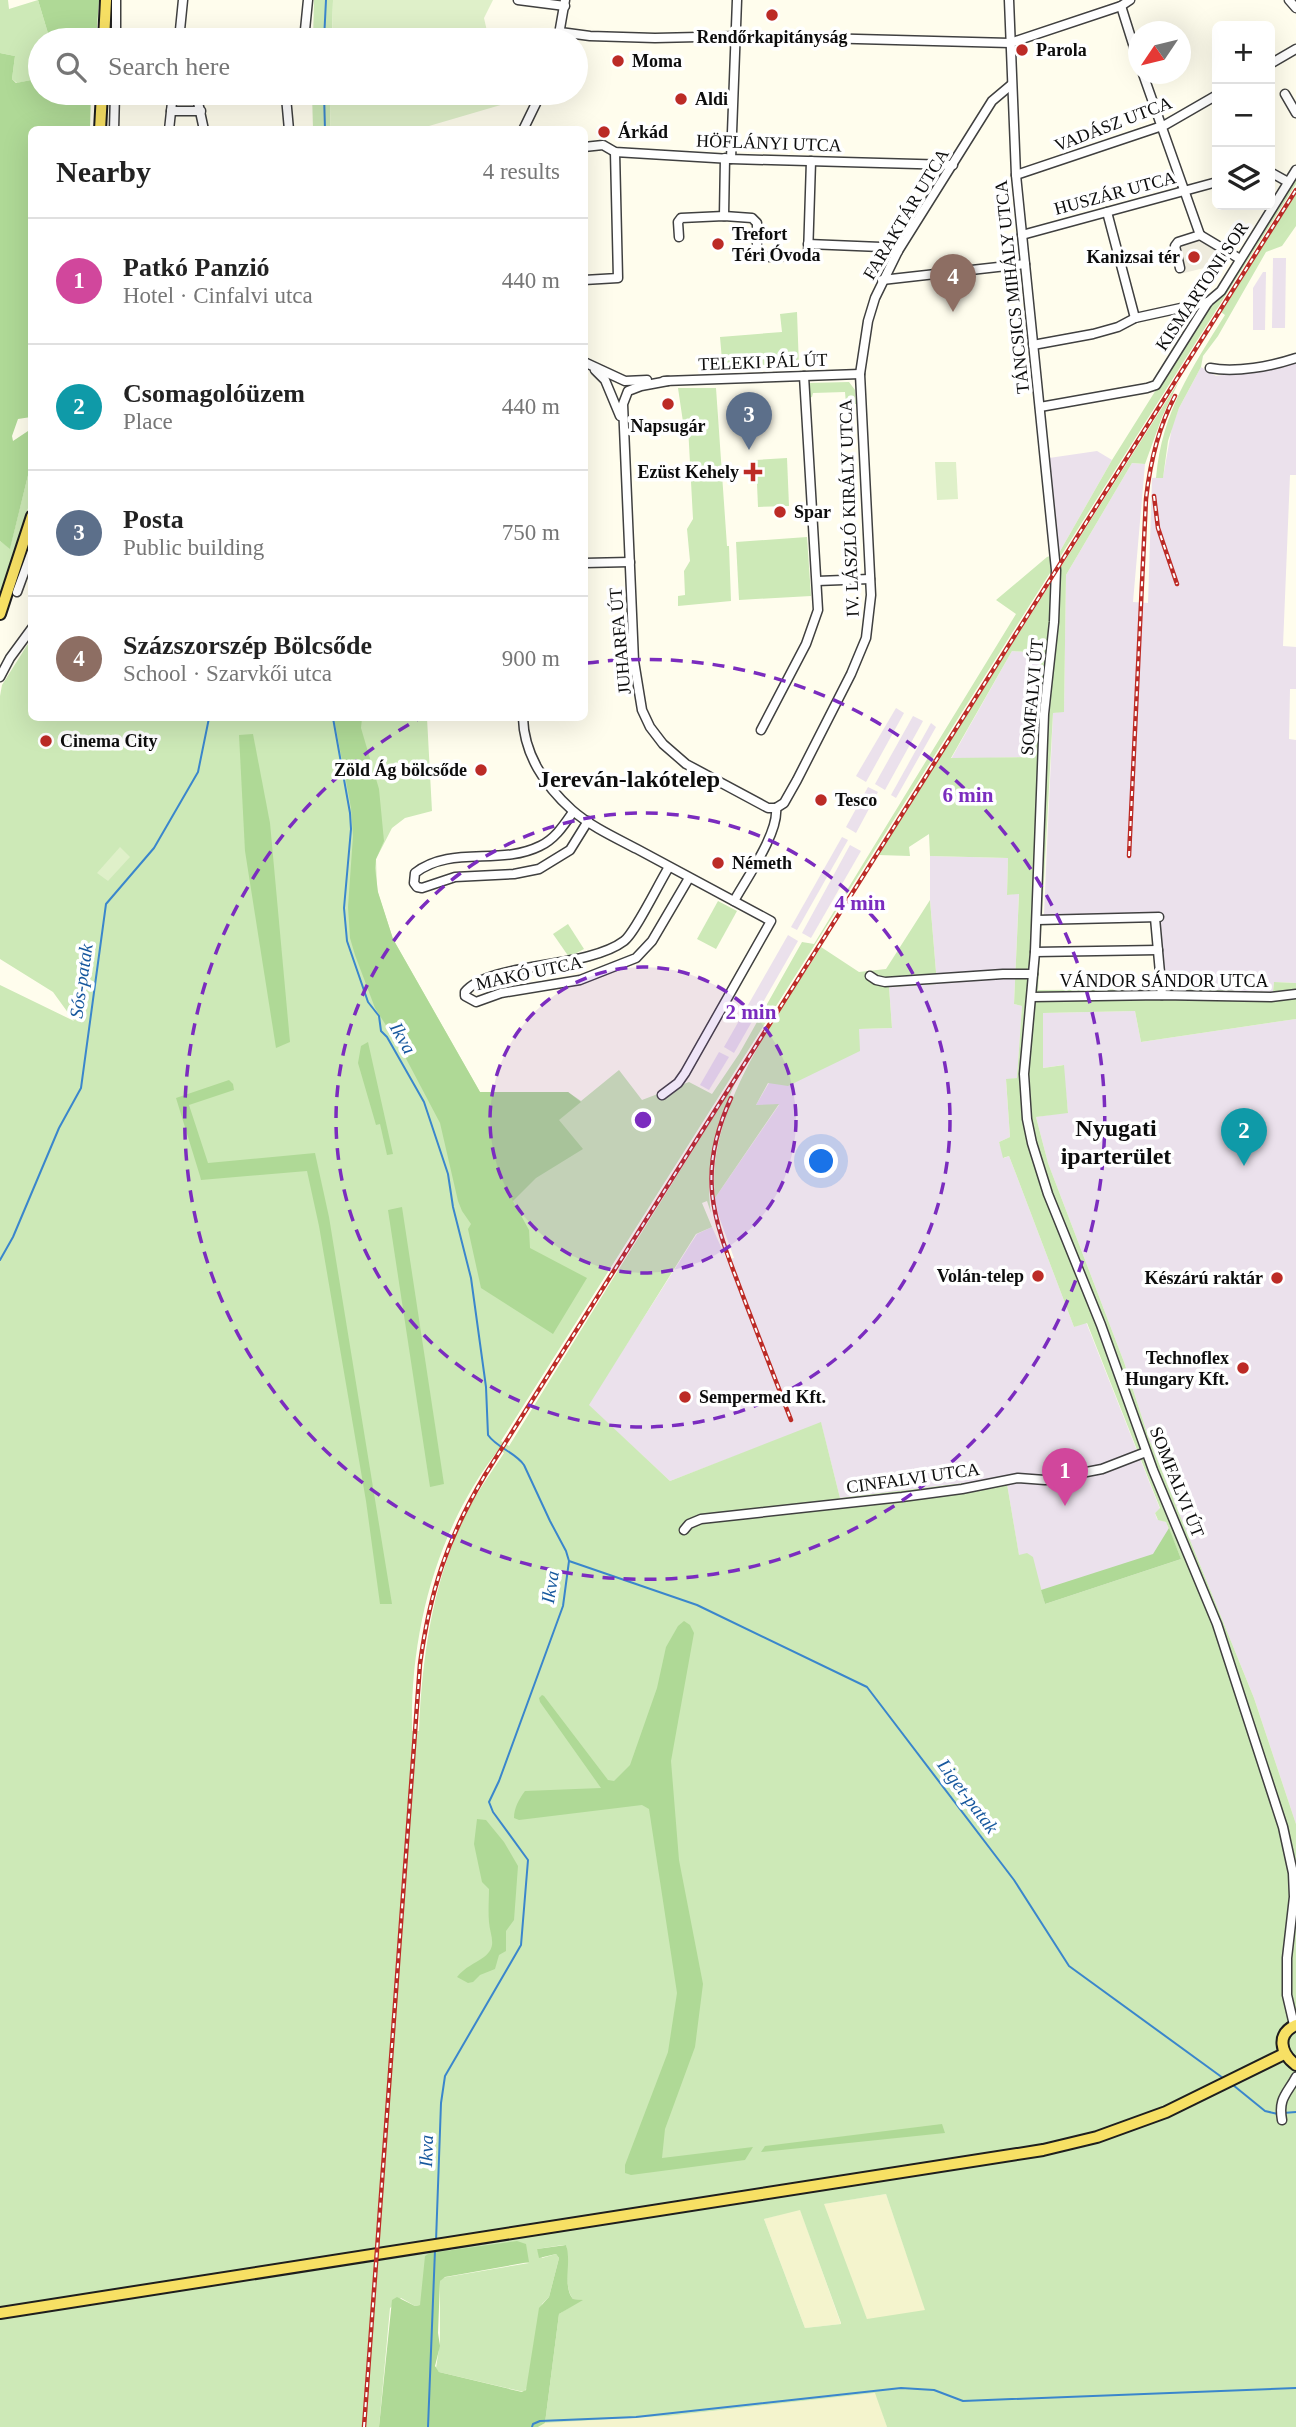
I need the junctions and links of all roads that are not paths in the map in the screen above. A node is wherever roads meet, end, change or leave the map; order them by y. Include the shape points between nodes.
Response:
1 (107, 0) edge
2 (116, 0) edge
3 (183, 0) edge
4 (308, 0) edge
5 (518, 0) edge
6 (737, 0) edge
7 (1009, 0) edge
8 (1130, 0) edge
9 (1289, 0) edge
10 (565, 3) edge
11 (1121, 6) junction
12 (1296, 8) edge
13 (1128, 27) edge
14 (105, 28) edge
15 (116, 28) edge
16 (180, 28) edge
17 (305, 28) edge
18 (560, 28) edge
19 (735, 36) junction
20 (588, 37) edge
21 (1010, 43) junction
22 (1296, 49) edge
23 (1275, 61) edge
24 (1147, 84) edge
25 (1011, 86) junction
26 (1285, 94) dead end
27 (1212, 98) edge
28 (101, 105) edge
29 (115, 105) edge
30 (172, 105) edge
31 (199, 105) edge
32 (287, 105) edge
33 (535, 105) edge
34 (171, 111) junction
35 (201, 111) junction
36 (1296, 113) edge
37 (100, 126) edge
38 (114, 126) edge
39 (169, 126) edge
40 (203, 126) edge
41 (289, 126) edge
42 (525, 126) edge
43 (1162, 126) junction
44 (588, 147) edge
45 (615, 152) junction
46 (728, 159) junction
47 (811, 161) junction
48 (953, 165) junction
49 (1296, 170) edge
50 (1016, 175) junction
51 (1275, 175) edge
52 (1289, 182) junction
53 (1212, 183) edge
54 (1185, 191) junction
55 (1107, 212) junction
56 (724, 216) junction
57 (1200, 234) junction
58 (1022, 235) junction
59 (679, 237) dead end
60 (808, 244) junction
61 (898, 251) junction
62 (1240, 259) junction
63 (1025, 264) junction
64 (1180, 268) dead end
65 (588, 280) edge
66 (882, 280) junction
67 (1208, 302) junction
68 (1135, 318) junction
69 (1033, 345) junction
70 (1296, 358) edge
71 (588, 364) edge
72 (588, 365) edge
73 (1210, 368) dead end
74 (860, 374) junction
75 (804, 376) junction
76 (622, 380) junction
77 (668, 381) junction
78 (607, 386) junction
79 (627, 393) junction
80 (613, 398) junction
81 (1040, 407) junction
82 (624, 440) junction
83 (28, 528) edge
84 (28, 562) edge
85 (629, 562) junction
86 (588, 563) edge
87 (1056, 570) joint
88 (870, 579) junction
89 (817, 581) junction
90 (17, 592) dead end
91 (0, 614) edge
92 (28, 633) edge
93 (0, 677) edge
94 (523, 721) edge
95 (761, 730) dead end
96 (776, 808) junction
97 (573, 812) junction
98 (588, 821) junction
99 (669, 867) junction
100 (689, 878) junction
101 (734, 901) junction
102 (1037, 920) junction
103 (1158, 950) junction
104 (1035, 953) junction
105 (1033, 974) junction
106 (870, 976) dead end
107 (1296, 994) edge
108 (1162, 995) junction
109 (1032, 997) junction
110 (662, 1095) dead end
111 (1146, 1452) junction
112 (684, 1530) dead end
113 (1295, 2025) edge
114 (1284, 2054) junction
115 (1296, 2064) edge
116 (1296, 2077) edge
117 (1281, 2115) dead end
118 (0, 2313) edge

1 - 14 main road
2 - 15 street
3 - 16 street
4 - 17 street
5 - 10 street
6 - 19 street
7 - 21 street, TÁNCSICS MIHÁLY UTCA
8 - 11 street
9 - 12 street
10 - 18 street
11 - 13 street
11 - 21 street
19 - 20 street
19 - 21 street
19 - 46 street
21 - 25 street, TÁNCSICS MIHÁLY UTCA
22 - 23 street
24 - 43 street
25 - 48 street, FARAKTÁR UTCA via 992,102
25 - 50 street, TÁNCSICS MIHÁLY UTCA
26 - 36 street
27 - 43 street, VADÁSZ UTCA
28 - 37 main road
29 - 38 street
30 - 34 street
31 - 35 street
32 - 41 street
33 - 42 street
34 - 35 street
34 - 39 street
35 - 40 street
43 - 50 street, VADÁSZ UTCA
43 - 54 street
44 - 45 street, HÖFLÁNYI UTCA via 603,145
45 - 46 street, HÖFLÁNYI UTCA
45 - 65 street via 618,278
46 - 47 street, HÖFLÁNYI UTCA
46 - 56 street
47 - 48 street, HÖFLÁNYI UTCA
47 - 60 street
48 - 61 street, FARAKTÁR UTCA
49 - 52 street, KISMARTONI SOR
50 - 58 street, TÁNCSICS MIHÁLY UTCA
51 - 52 street
52 - 62 street, KISMARTONI SOR
53 - 54 street, HUSZÁR UTCA
54 - 55 street, HUSZÁR UTCA
54 - 57 street
55 - 58 street, HUSZÁR UTCA
55 - 68 street
56 - 59 street via 681,218
56 - 60 street via 755,220 757,257 808,256
57 - 62 street
57 - 64 street via 1175,246
58 - 63 street, TÁNCSICS MIHÁLY UTCA
60 - 61 street
61 - 66 street, FARAKTÁR UTCA
62 - 67 street, KISMARTONI SOR
63 - 66 street
63 - 69 street, TÁNCSICS MIHÁLY UTCA
66 - 74 street, FARAKTÁR UTCA via 868,321
67 - 68 street
67 - 81 street, KISMARTONI SOR via 1156,385
68 - 69 street via 1093,334
69 - 81 street, TÁNCSICS MIHÁLY UTCA
70 - 73 street via 1269,366
71 - 76 street, TELEKI PÁL ÚT
72 - 78 street, TELEKI PÁL ÚT
74 - 75 street, TELEKI PÁL ÚT
74 - 88 street, IV. LÁSZLÓ KIRÁLY UTCA
75 - 77 street, TELEKI PÁL ÚT
75 - 89 street
76 - 77 street, TELEKI PÁL ÚT
76 - 78 street via 614,379
76 - 79 street
77 - 79 street, TELEKI PÁL ÚT
78 - 80 street, TELEKI PÁL ÚT
79 - 80 street, TELEKI PÁL ÚT
79 - 82 street, JUHARFA ÚT
80 - 82 street, JUHARFA ÚT
81 - 87 street, TÁNCSICS MIHÁLY UTCA
82 - 85 street, JUHARFA ÚT
83 - 91 main road
84 - 90 street
85 - 86 street
85 - 96 street, JUHARFA ÚT via 637,690 650,727 686,764 768,808
87 - 102 street, SOMFALVI ÚT
88 - 89 street
88 - 96 street, IV. LÁSZLÓ KIRÁLY UTCA via 870,619 860,654 797,780
89 - 95 street via 815,622
92 - 93 street
94 - 97 street via 533,761
96 - 101 street, IV. LÁSZLÓ KIRÁLY UTCA via 772,832
97 - 98 street
97 - 98 street via 540,846 525,852 448,858 423,867 415,873 414,883 422,888 455,877 539,869 570,850
98 - 99 street
99 - 100 street
99 - 100 street, MAKÓ UTCA via 625,941 578,959 488,977 469,987 465,996 476,1002 501,993 580,981 627,963 644,951
100 - 101 street
101 - 110 street via 771,921 685,1073
102 - 103 street via 1157,917
102 - 104 street, SOMFALVI ÚT
103 - 104 street
103 - 108 street
104 - 105 street, SOMFALVI ÚT
105 - 106 street via 885,982
105 - 109 street, SOMFALVI ÚT
107 - 108 street, VÁNDOR SÁNDOR UTCA
108 - 109 street, VÁNDOR SÁNDOR UTCA
109 - 111 street, SOMFALVI ÚT via 1024,1074 1030,1134
111 - 112 street, CINFALVI UTCA via 1101,1469 1045,1480 1018,1478 911,1496 701,1519
111 - 113 street, SOMFALVI ÚT via 1217,1624 1283,1827 1293,1873 1287,1995
113 - 114 main road via 1283,2037
114 - 115 main road
114 - 118 main road via 1166,2112 1062,2146
116 - 117 street via 1283,2096

